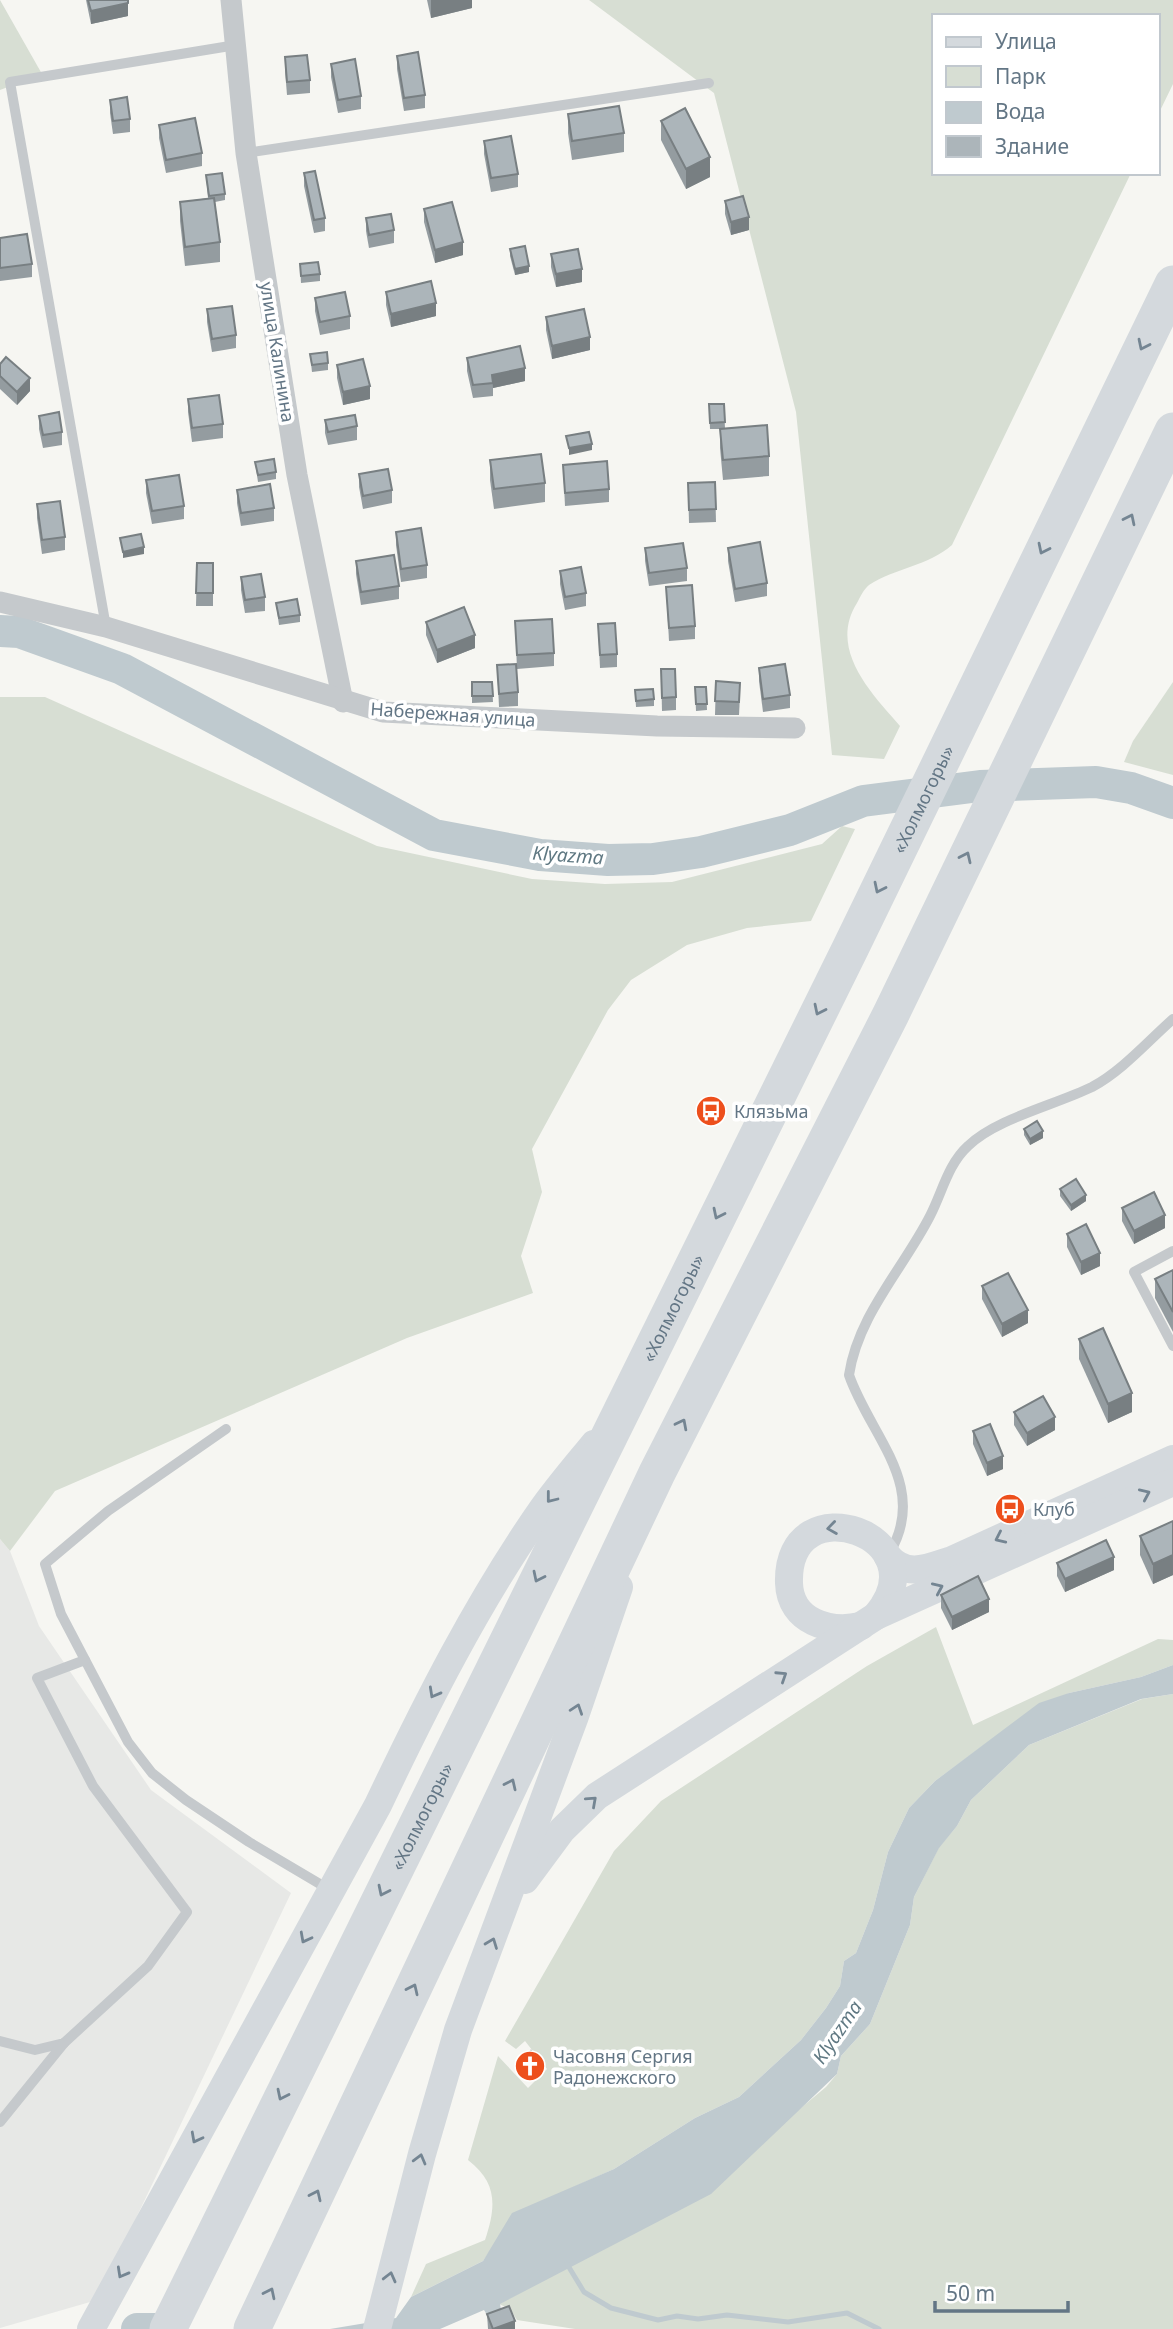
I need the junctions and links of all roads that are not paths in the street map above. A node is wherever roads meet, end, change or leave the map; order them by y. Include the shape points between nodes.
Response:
1 (236, 1) edge
2 (236, 45) junction
3 (709, 83) dead end
4 (246, 153) junction
5 (1173, 284) edge
6 (1173, 431) edge
7 (0, 602) edge
8 (106, 627) junction
9 (343, 702) junction
10 (795, 728) dead end
11 (1173, 1019) edge
12 (1173, 1251) edge
13 (1173, 1346) edge
14 (623, 1406) junction
15 (226, 1429) dead end
16 (1173, 1459) edge
17 (657, 1473) junction
18 (1173, 1482) edge
19 (888, 1557) junction
20 (868, 1621) junction
21 (85, 1660) junction
22 (330, 1890) junction
23 (504, 1912) junction
24 (0, 2042) edge
25 (64, 2043) junction
26 (0, 2122) edge
27 (91, 2329) edge
28 (168, 2329) edge
29 (252, 2329) edge
30 (377, 2329) edge

1 - 2 street, улица Калинина
2 - 4 street, улица Калинина
2 - 8 lane via 10,82
3 - 4 lane
4 - 9 street, улица Калинина via 297,475
5 -> 14 highway, «Холмогоры»
17 -> 6 highway via 926,941
7 - 8 street, Набережная улица
8 - 9 street, Набережная улица
9 - 10 street, Набережная улица via 383,712
11 - 19 lane via 1095,1085 989,1130 966,1147 896,1276 878,1298 849,1375 901,1486 902,1522
12 - 13 lane via 1133,1272
14 -> 22 main road via 541,1511 479,1611
14 -> 28 highway, «Холмогоры»
15 - 21 lane via 107,1511 45,1564 61,1614
16 -> 19 main road via 952,1560 918,1571 903,1569
23 -> 17 main road
29 -> 17 highway
20 -> 18 main road
19 - 20 main road via 891,1589
19 -> 20 main road via 870,1535 839,1526 816,1532 794,1553 789,1568 789,1588 797,1608 814,1623 832,1630
23 -> 20 main road via 562,1830 597,1797
21 - 22 lane via 128,1742 152,1773 249,1842
21 - 25 lane via 37,1678 93,1786 187,1912 148,1966
22 -> 27 main road
30 -> 23 main road via 458,2030
24 - 25 lane via 35,2050
25 - 26 lane

